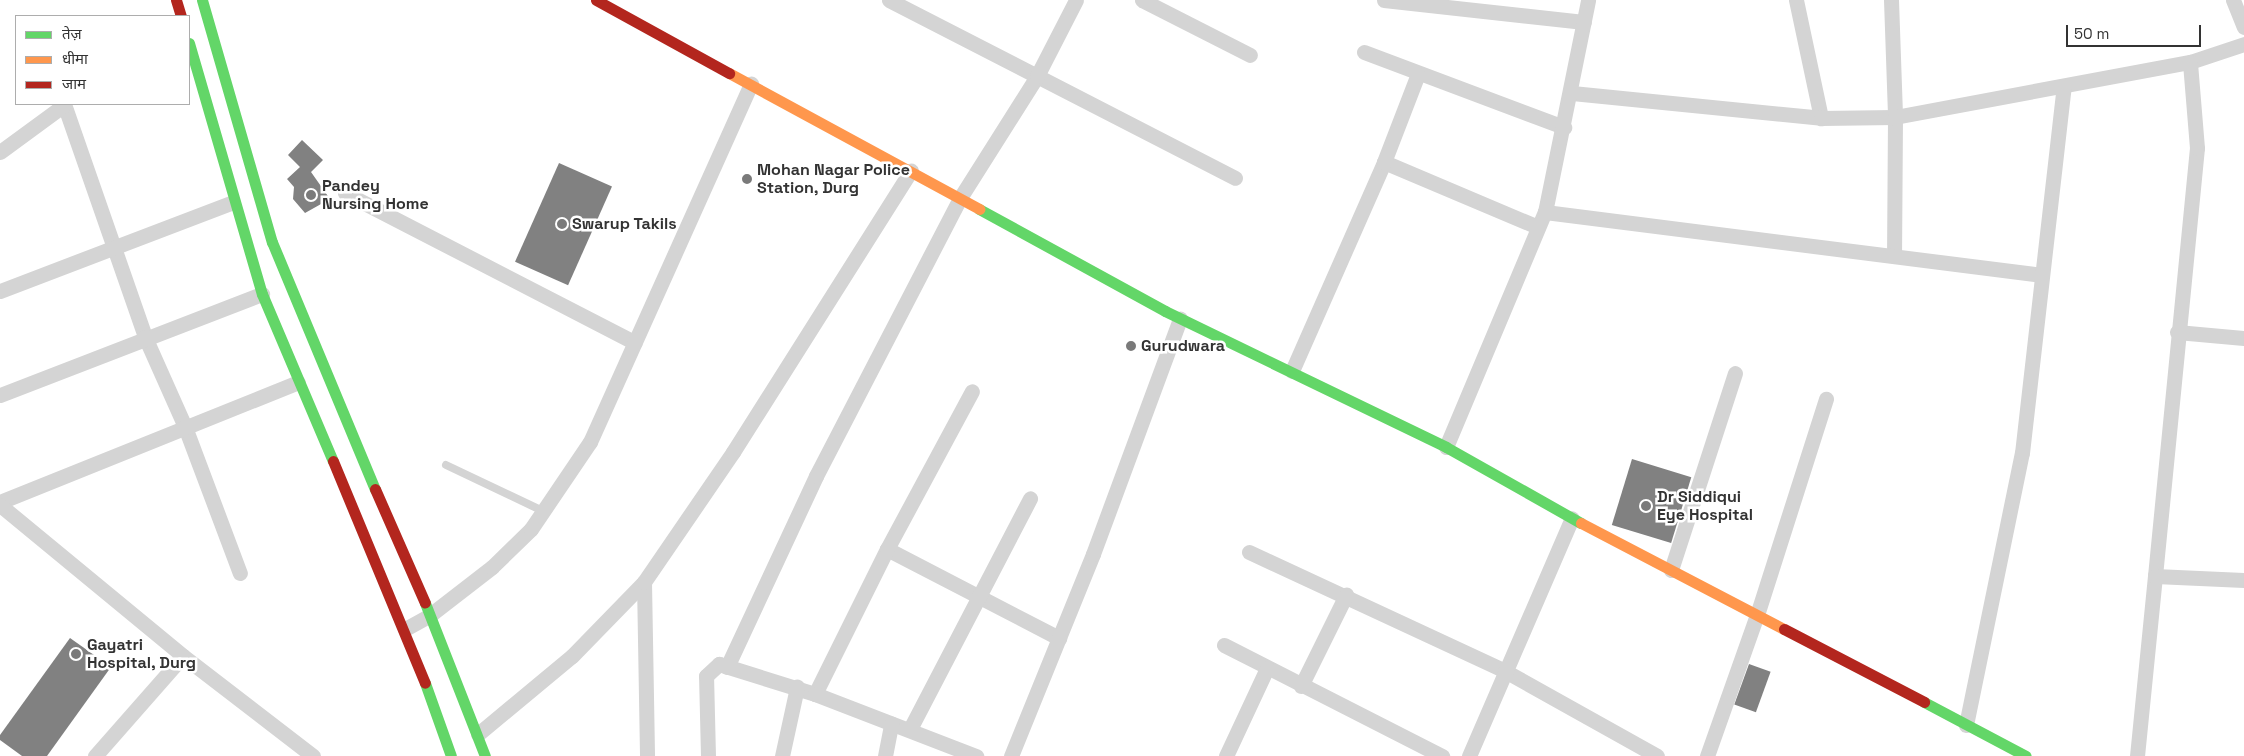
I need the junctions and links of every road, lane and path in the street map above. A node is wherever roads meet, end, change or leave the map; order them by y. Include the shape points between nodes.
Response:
1 (176, 0) edge
2 (202, 0) edge
3 (596, 0) edge
4 (889, 0) edge
5 (1076, 0) edge
6 (1142, 0) edge
7 (1384, 0) edge
8 (1588, 0) edge
9 (1796, 0) edge
10 (1890, 0) edge
11 (2233, 0) edge
12 (181, 15) edge
13 (1584, 22) junction
14 (2244, 27) edge
15 (2244, 44) edge
16 (190, 47) edge
17 (1364, 52) dead end
18 (1250, 55) dead end
19 (2190, 62) junction
20 (1418, 74) junction
21 (1037, 76) junction
22 (751, 84) junction
23 (2064, 86) junction
24 (1572, 93) junction
25 (63, 105) edge
26 (64, 105) edge
27 (1895, 117) junction
28 (1821, 118) junction
29 (1564, 127) junction
30 (0, 152) edge
31 (1384, 162) junction
32 (910, 170) junction
33 (1235, 178) dead end
34 (345, 193) dead end
35 (960, 198) junction
36 (233, 202) junction
37 (1545, 212) junction
38 (1538, 227) junction
39 (114, 245) junction
40 (1894, 255) junction
41 (2042, 275) junction
42 (0, 291) edge
43 (262, 294) junction
44 (1180, 319) junction
45 (2177, 332) junction
46 (145, 337) junction
47 (2244, 338) edge
48 (635, 343) junction
49 (1292, 371) junction
50 (1734, 373) dead end
51 (298, 382) junction
52 (972, 391) dead end
53 (0, 395) edge
54 (1826, 399) dead end
55 (185, 428) junction
56 (1446, 447) junction
57 (446, 465) dead end
58 (1030, 498) dead end
59 (0, 504) edge
60 (543, 511) junction
61 (1572, 518) junction
62 (887, 549) junction
63 (1249, 552) dead end
64 (1671, 570) junction
65 (240, 573) dead end
66 (2155, 576) junction
67 (2244, 580) edge
68 (644, 582) junction
69 (1346, 595) junction
70 (977, 596) junction
71 (430, 615) junction
72 (1757, 615) junction
73 (405, 630) junction
74 (1059, 638) junction
75 (1224, 645) dead end
76 (183, 656) junction
77 (727, 667) junction
78 (1267, 668) junction
79 (1505, 671) junction
80 (1300, 686) junction
81 (797, 687) junction
82 (815, 694) junction
83 (891, 724) junction
84 (1966, 725) junction
85 (910, 729) junction
86 (478, 734) junction
87 (1228, 755) edge
88 (95, 756) edge
89 (313, 756) edge
90 (450, 756) edge
91 (485, 756) edge
92 (647, 756) edge
93 (708, 756) edge
94 (782, 756) edge
95 (885, 756) edge
96 (976, 756) edge
97 (1011, 756) edge
98 (1442, 756) edge
99 (1469, 756) edge
100 (1658, 756) edge
101 (1707, 756) edge
102 (2026, 756) edge
103 (2137, 756) edge

1 - 12 street
2 - 71 street via 272,242
3 - 22 street
4 - 21 street
5 - 21 street
6 - 18 street
7 - 13 street
8 - 13 street
9 - 28 street
10 - 27 street
11 - 14 street
13 - 24 street
15 - 19 street
16 - 36 street
17 - 20 street
19 - 23 street
19 - 45 street via 2197,148
20 - 29 street
20 - 31 street
21 - 33 street
21 - 35 street
22 - 32 street
22 - 48 street
23 - 27 street
23 - 41 street
24 - 28 street
24 - 29 street
25 - 30 street
26 - 39 street
27 - 28 street
27 - 40 street
29 - 37 street
31 - 38 street
31 - 49 street
32 - 35 street
32 - 68 street via 733,452
34 - 48 street
35 - 44 street
35 - 77 street via 816,476
36 - 39 street
36 - 43 street
37 - 38 street
37 - 40 street
38 - 56 street
39 - 42 street
39 - 46 street
40 - 41 street
41 - 84 street via 2022,452
43 - 46 street
43 - 51 street
44 - 49 street
44 - 74 street
45 - 47 street
45 - 66 street
46 - 53 street
46 - 55 street
48 - 60 street via 590,442
49 - 56 street
50 - 64 street
51 - 55 street
51 - 73 street
52 - 62 street
54 - 72 street
55 - 59 street
55 - 65 street
56 - 61 street
57 - 60 lane
58 - 70 street
59 - 76 street
60 - 71 street via 531,529 492,567
61 - 64 street
61 - 79 street
62 - 70 street
62 - 82 street
63 - 69 street
64 - 72 street
66 - 67 street
66 - 103 street
68 - 86 street via 572,656
68 - 92 street
69 - 79 street
69 - 80 street
70 - 74 street
70 - 85 street
71 - 73 street
71 - 86 street
72 - 84 street
72 - 101 street
73 - 90 street
74 - 97 street
75 - 78 street
76 - 88 street
76 - 89 street
77 - 81 street
77 - 93 street via 719,664 706,676
78 - 80 street
78 - 87 street
79 - 99 street
79 - 100 street
80 - 98 street
81 - 82 street
81 - 94 street
82 - 83 street
83 - 85 street
83 - 95 street
84 - 102 street
85 - 96 street
86 - 91 street

